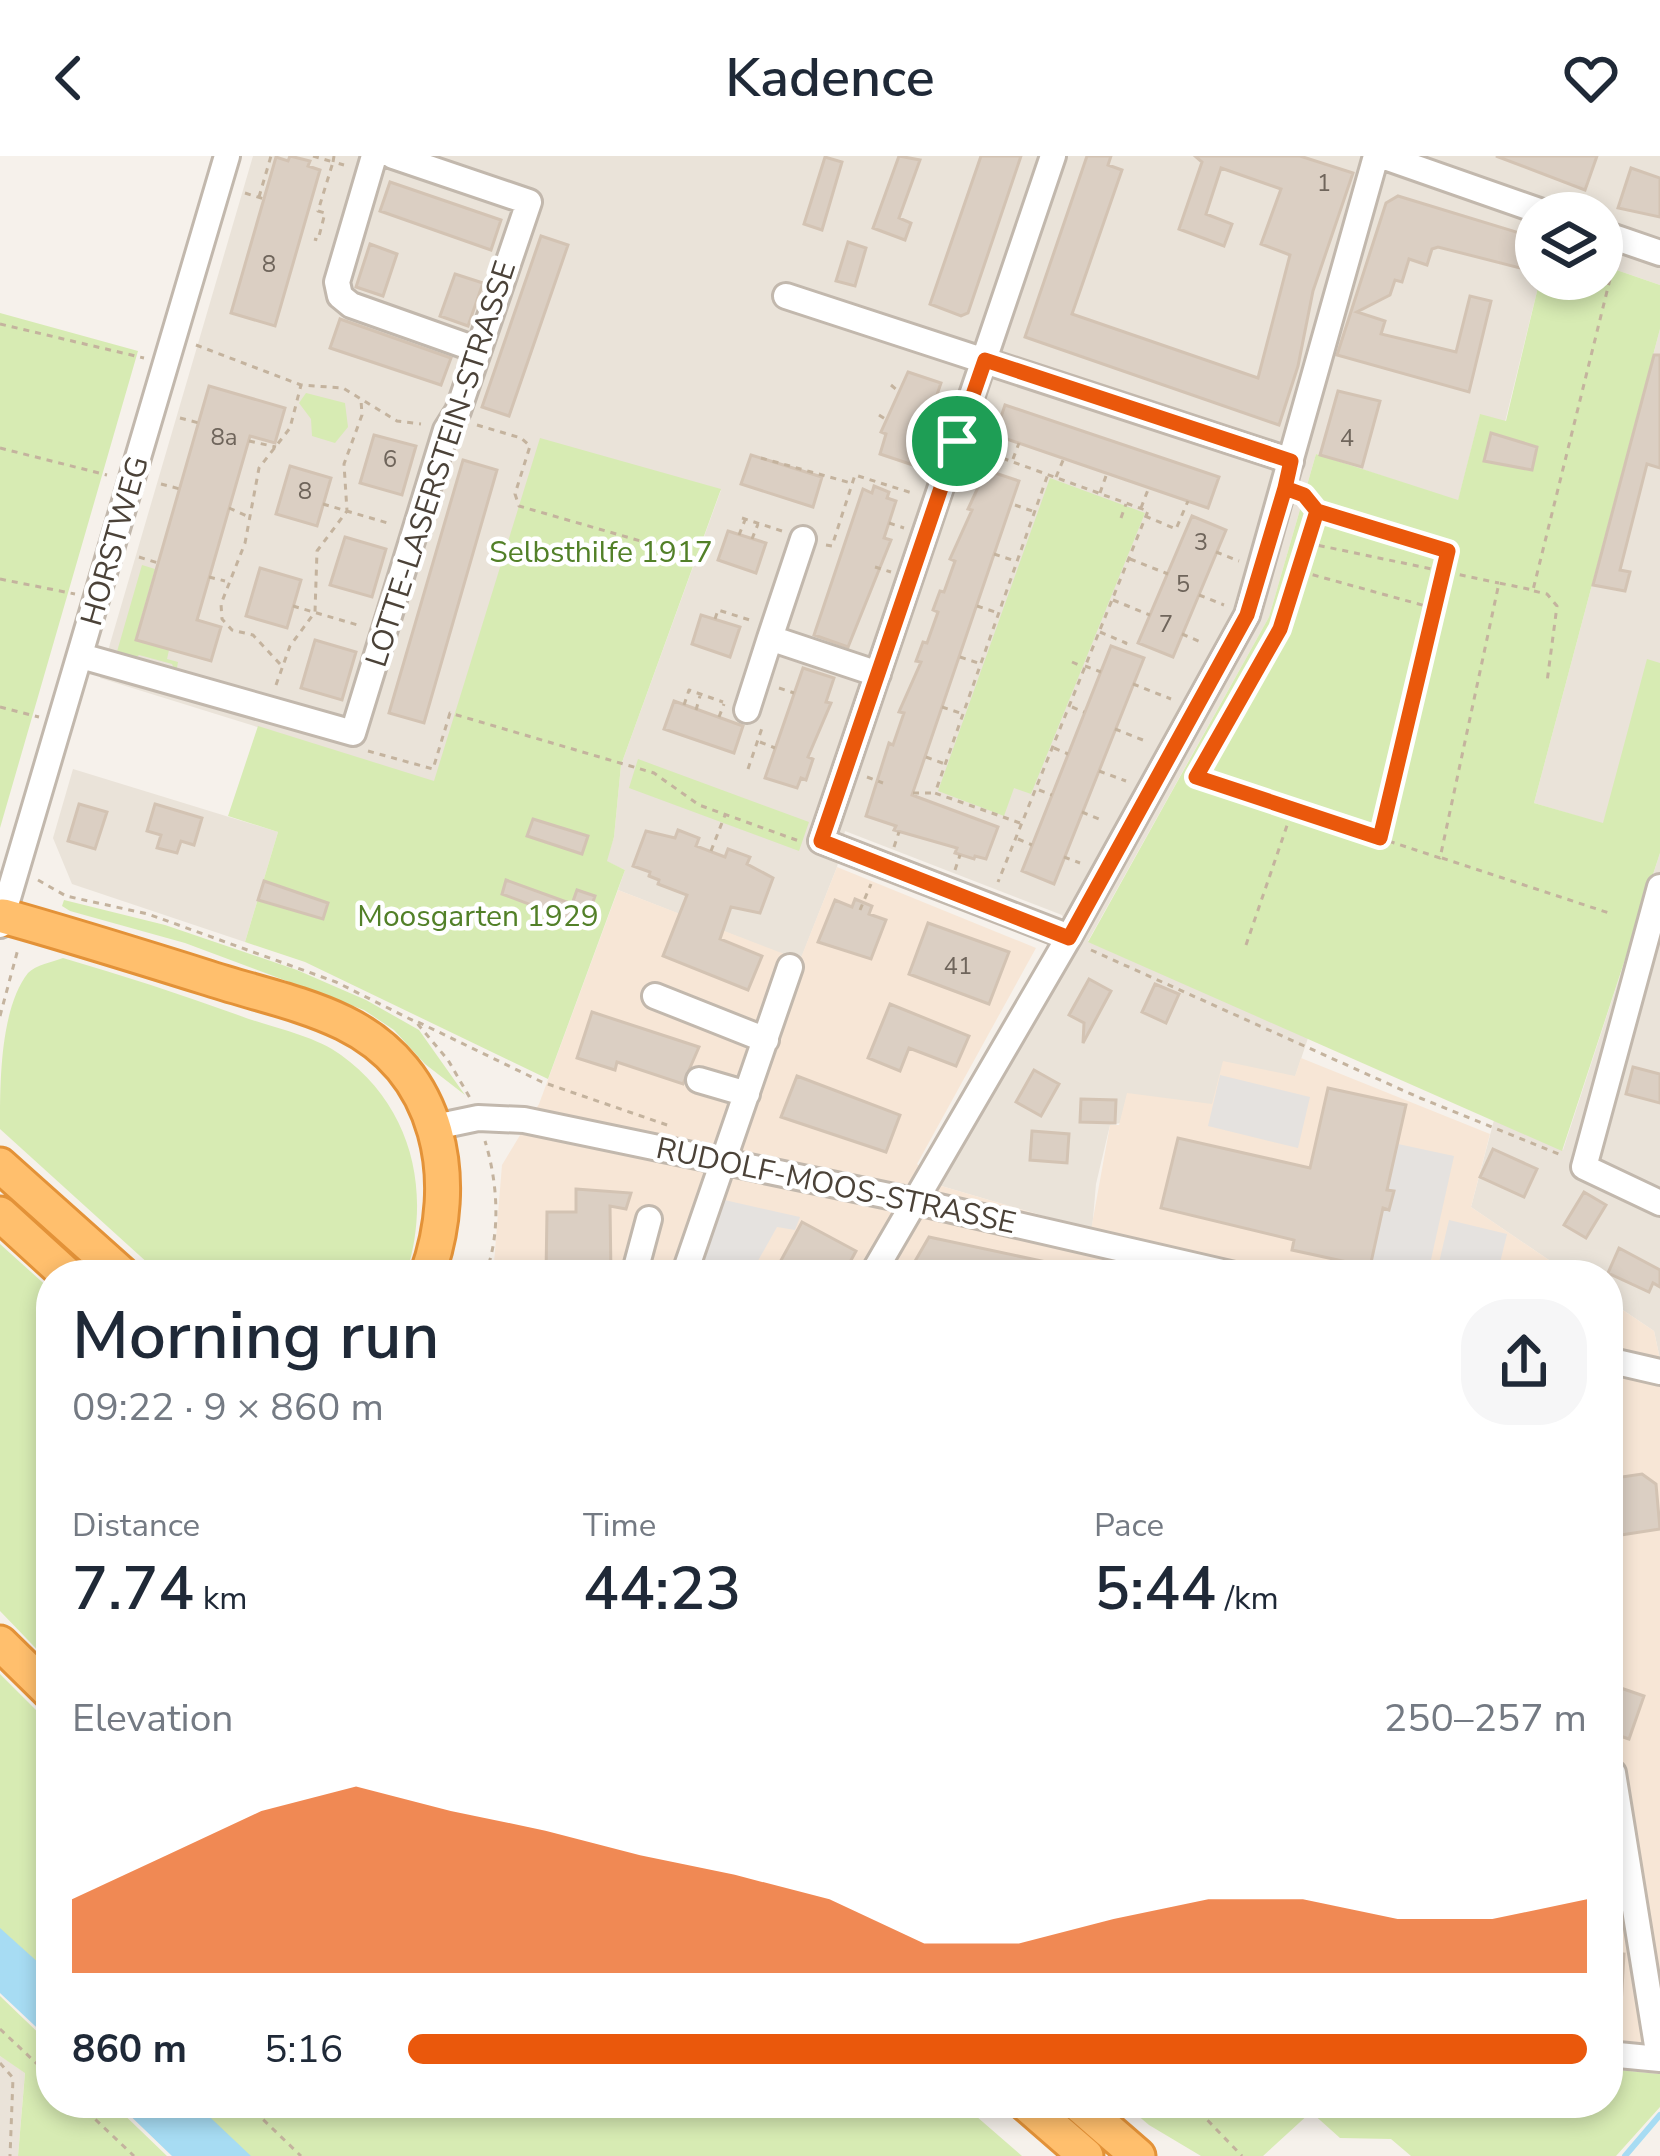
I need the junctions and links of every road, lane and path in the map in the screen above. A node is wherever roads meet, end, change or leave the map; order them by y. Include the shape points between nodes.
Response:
1 (227, 156) edge
2 (271, 156) edge
3 (313, 156) edge
4 (374, 156) edge
5 (393, 156) edge
6 (1053, 156) edge
7 (1379, 156) edge
8 (334, 159) edge
9 (344, 165) dead end
10 (245, 193) dead end
11 (1515, 203) edge
12 (309, 209) dead end
13 (318, 212) junction
14 (314, 239) dead end
15 (1623, 241) edge
16 (1660, 254) edge
17 (786, 296) dead end
18 (1598, 300) edge
19 (0, 324) edge
20 (478, 350) junction
21 (170, 351) junction
22 (985, 360) junction
23 (301, 385) junction
24 (890, 385) dead end
25 (898, 391) dead end
26 (361, 400) junction
27 (879, 416) dead end
28 (180, 418) dead end
29 (888, 421) dead end
30 (199, 423) dead end
31 (450, 424) junction
32 (249, 441) dead end
33 (957, 441) junction
34 (1019, 443) dead end
35 (276, 447) junction
36 (0, 448) edge
37 (761, 458) dead end
38 (1064, 458) dead end
39 (1012, 461) junction
40 (1291, 461) junction
41 (1107, 473) dead end
42 (1048, 475) junction
43 (1056, 477) junction
44 (132, 482) junction
45 (853, 483) junction
46 (161, 484) dead end
47 (1149, 488) dead end
48 (1285, 488) junction
49 (900, 489) dead end
50 (179, 490) dead end
51 (1100, 493) junction
52 (1188, 501) dead end
53 (1126, 503) junction
54 (323, 505) dead end
55 (846, 505) junction
56 (1015, 505) dead end
57 (229, 508) dead end
58 (857, 508) dead end
59 (1141, 508) junction
60 (347, 511) junction
61 (1317, 511) junction
62 (1035, 512) junction
63 (1145, 516) junction
64 (251, 518) junction
65 (1121, 518) dead end
66 (758, 523) junction
67 (1177, 529) junction
68 (415, 531) junction
69 (1185, 532) dead end
70 (739, 535) dead end
71 (752, 539) dead end
72 (803, 539) junction
73 (1307, 543) junction
74 (832, 546) junction
75 (665, 548) dead end
76 (843, 549) dead end
77 (994, 554) dead end
78 (140, 557) dead end
79 (1129, 559) junction
80 (1017, 562) junction
81 (158, 563) dead end
82 (1299, 571) junction
83 (1443, 571) junction
84 (1168, 574) dead end
85 (209, 577) dead end
86 (0, 579) edge
87 (226, 581) junction
88 (1499, 583) junction
89 (1533, 590) junction
90 (78, 595) dead end
91 (1199, 595) dead end
92 (1112, 600) junction
93 (976, 606) dead end
94 (293, 607) dead end
95 (1433, 608) junction
96 (315, 612) junction
97 (730, 614) junction
98 (998, 614) junction
99 (1150, 615) dead end
100 (1247, 615) junction
101 (715, 619) dead end
102 (727, 623) dead end
103 (1099, 632) junction
104 (384, 633) junction
105 (772, 633) junction
106 (1123, 650) dead end
107 (81, 656) junction
108 (960, 657) dead end
109 (1072, 662) dead end
110 (981, 664) junction
111 (281, 665) junction
112 (1085, 667) junction
113 (1100, 672) dead end
114 (878, 674) junction
115 (1546, 682) dead end
116 (1133, 684) dead end
117 (701, 694) dead end
118 (735, 706) joint
119 (0, 707) edge
120 (943, 707) dead end
121 (1070, 707) junction
122 (1195, 709) junction
123 (270, 710) junction
124 (696, 710) dead end
125 (1084, 712) dead end
126 (963, 714) junction
127 (39, 717) dead end
128 (719, 717) dead end
129 (1115, 729) dead end
130 (353, 733) junction
131 (758, 742) dead end
132 (775, 748) dead end
133 (1052, 748) junction
134 (1172, 752) junction
135 (1068, 754) dead end
136 (926, 757) dead end
137 (945, 764) junction
138 (1099, 771) dead end
139 (1037, 789) junction
140 (1150, 791) junction
141 (913, 793) dead end
142 (932, 793) junction
143 (1052, 795) dead end
144 (927, 801) dead end
145 (977, 808) junction
146 (1292, 809) junction
147 (1082, 812) dead end
148 (725, 814) junction
149 (974, 818) dead end
150 (1022, 824) junction
151 (1128, 830) junction
152 (899, 832) dead end
153 (1016, 838) junction
154 (1380, 838) junction
155 (800, 841) dead end
156 (1032, 844) dead end
157 (895, 845) dead end
158 (711, 851) dead end
159 (960, 854) dead end
160 (1440, 858) junction
161 (956, 867) dead end
162 (872, 880) dead end
163 (1660, 887) edge
164 (989, 906) junction
165 (860, 910) dead end
166 (1612, 914) dead end
167 (2, 920) edge
168 (1069, 938) junction
169 (1246, 945) dead end
170 (790, 968) dead end
171 (13, 980) dead end
172 (656, 996) dead end
173 (0, 1016) edge
174 (416, 1022) dead end
175 (766, 1040) junction
176 (699, 1080) dead end
177 (747, 1094) junction
178 (435, 1127) junction
179 (687, 1132) dead end
180 (722, 1162) junction
181 (0, 1165) edge
182 (1584, 1167) junction
183 (913, 1201) junction
184 (1660, 1203) edge
185 (0, 1214) edge
186 (649, 1219) dead end
187 (51, 1260) edge
188 (106, 1260) edge
189 (431, 1260) edge
190 (638, 1260) edge
191 (689, 1260) edge
192 (880, 1260) edge
193 (1170, 1260) edge
194 (1623, 1363) edge
195 (1660, 1372) edge
196 (0, 1643) edge
197 (36, 1679) edge
198 (1623, 1835) edge
199 (1660, 1883) edge
200 (1632, 1890) junction
201 (0, 2029) edge
202 (1623, 2055) edge
203 (1659, 2059) edge
204 (0, 2064) edge
205 (36, 2064) edge
206 (94, 2118) edge
207 (262, 2118) edge
208 (1042, 2118) edge
209 (1094, 2118) edge
210 (1205, 2118) edge
211 (10, 2156) edge
212 (134, 2156) edge
213 (301, 2156) edge
214 (1086, 2156) edge
215 (1138, 2156) edge
216 (1242, 2156) edge

1 - 21 street, HORSTWEG
2 - 10 path via 261,198
3 - 8 path
4 - 20 street via 337,282 340,296
5 - 20 street, LOTTE-LASERSTEIN-STRASSE via 529,202
6 - 22 street
7 - 11 street
7 - 40 street
8 - 9 path
8 - 13 path
12 - 13 path
13 - 14 path via 326,214
15 - 16 street
17 - 22 street
18 - 89 path
19 - 21 path
20 - 31 street, LOTTE-LASERSTEIN-STRASSE
21 - 23 path via 254,364
21 - 44 street, HORSTWEG
22 - 33 street
22 - 40 street
23 - 26 path via 344,388
23 - 35 path
24 - 25 path
26 - 31 path via 397,421
26 - 60 path via 344,464
27 - 29 path
28 - 30 path
31 - 68 street, LOTTE-LASERSTEIN-STRASSE
31 - 75 path via 530,446 515,494 519,506
32 - 35 path
33 - 39 path
33 - 114 street
34 - 39 path
35 - 64 path via 259,468
36 - 44 path
37 - 45 path
38 - 43 path
39 - 42 path
40 - 48 street
41 - 51 path
42 - 43 path
42 - 62 path
43 - 51 path
44 - 107 street, HORSTWEG
45 - 49 path via 855,476
45 - 55 path
46 - 50 path
47 - 59 path
48 - 61 path
48 - 100 street
51 - 53 path
52 - 67 path
53 - 59 path
53 - 65 path
54 - 60 path
55 - 58 path
55 - 74 path
56 - 62 path
57 - 64 path
59 - 63 path
60 - 68 path
60 - 96 path via 317,550
61 - 73 path
61 - 83 path via 1448,551
62 - 80 path
63 - 67 path
63 - 79 path
64 - 87 path
66 - 70 path via 744,518
66 - 71 path
66 - 72 path
67 - 69 path
68 - 104 street, LOTTE-LASERSTEIN-STRASSE
72 - 74 path
72 - 105 street
73 - 82 path
73 - 83 path
74 - 76 path
77 - 80 path
78 - 81 path
79 - 84 path
79 - 92 path
80 - 98 path
82 - 95 path
82 - 146 path via 1280,629 1196,777
83 - 88 path
83 - 95 path
85 - 87 path
86 - 90 path
87 - 111 path via 222,620 253,635
88 - 89 path
88 - 160 path
89 - 115 path via 1557,607
91 - 100 path
92 - 99 path
92 - 103 path
93 - 98 path
94 - 96 path
95 - 154 path
96 - 104 path
96 - 111 path
97 - 101 path via 718,610
97 - 102 path
97 - 105 path
98 - 110 path
100 - 122 street
103 - 106 path via 1126,643
103 - 112 path
104 - 130 street, LOTTE-LASERSTEIN-STRASSE
105 - 114 street
105 - 118 street
107 - 123 street
107 - 167 street, HORSTWEG
108 - 110 path
109 - 112 path
110 - 126 path
111 - 123 path
112 - 113 path
112 - 121 path
114 - 164 street via 821,841
116 - 122 path
117 - 124 path
118 - 128 path
119 - 127 path
120 - 126 path
121 - 125 path
121 - 133 path
122 - 134 street
123 - 130 street
126 - 137 path
129 - 134 path
130 - 148 path via 362,750 433,769 451,713 654,773
131 - 132 path
133 - 135 path
133 - 139 path
134 - 140 street
136 - 137 path
137 - 142 path
138 - 140 path
139 - 143 path
139 - 150 path
140 - 151 street
141 - 142 path
142 - 144 path
142 - 145 path
145 - 149 path
145 - 150 path
146 - 154 path
146 - 169 path
147 - 151 path
148 - 155 path
148 - 158 path
150 - 153 path
151 - 168 street
152 - 157 path
153 - 156 path
153 - 164 path
154 - 160 path
159 - 161 path
160 - 166 path
162 - 165 path
163 - 182 street
164 - 168 street
167 - 178 highway via 343,1022 406,1072
168 - 182 path
168 - 183 street
170 - 175 street
171 - 173 path
172 - 175 street
174 - 179 path via 542,1082
175 - 177 street
176 - 177 street
177 - 180 street
178 - 180 street, RUDOLF-MOOS-STRASSE via 524,1120
178 - 189 highway via 446,1196
180 - 183 street, RUDOLF-MOOS-STRASSE
180 - 191 street
181 - 188 highway
182 - 184 street
183 - 192 street
183 - 193 street, RUDOLF-MOOS-STRASSE
185 - 187 highway
186 - 190 street
194 - 195 street
196 - 197 highway
198 - 200 street
199 - 200 street
200 - 203 street
201 - 205 path
202 - 203 street
204 - 211 path via 13,2078
206 - 212 path
207 - 213 path
208 - 214 highway
209 - 215 highway
210 - 216 path

